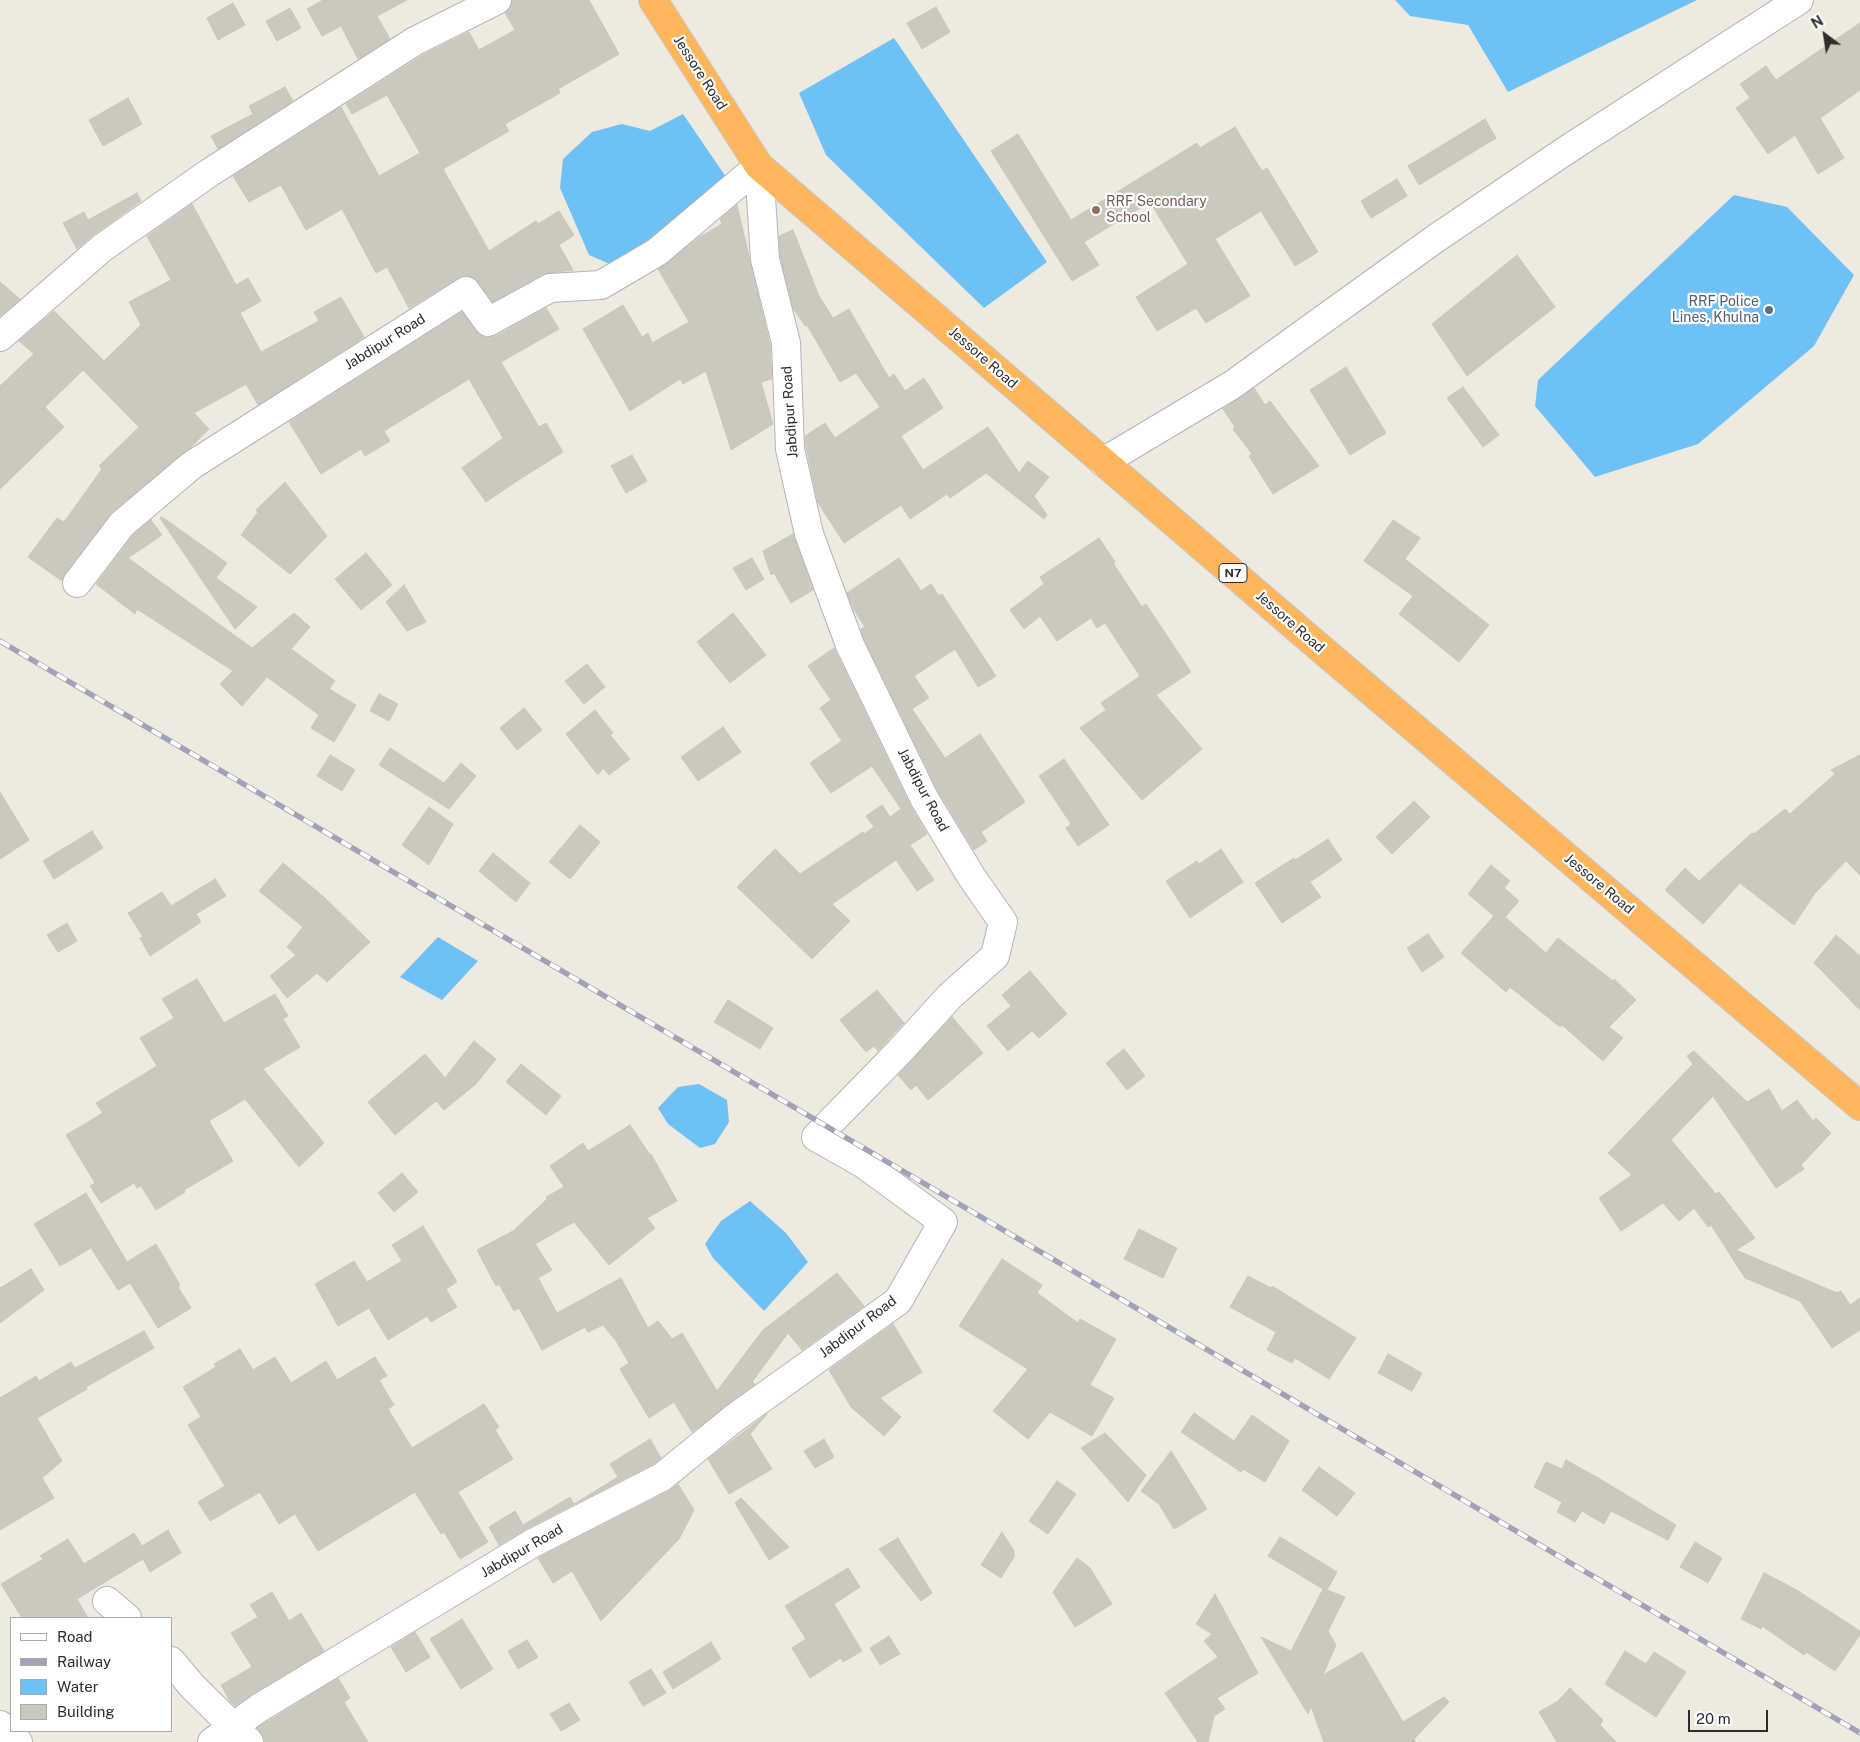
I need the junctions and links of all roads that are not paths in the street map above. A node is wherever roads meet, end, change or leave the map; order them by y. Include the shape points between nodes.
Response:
1 (497, 0) edge
2 (653, 0) edge
3 (1799, 0) edge
4 (759, 166) junction
5 (0, 337) edge
6 (1103, 462) junction
7 (77, 583) dead end
8 (1860, 1106) edge
9 (172, 1662) edge
10 (0, 1725) edge
11 (231, 1737) edge
12 (18, 1742) edge

1 - 5 street via 415,42 209,173 102,248
2 - 4 highway, Jessore Road / N7
3 - 6 street via 1540,167 1232,386
4 - 6 highway, Jessore Road / N7
4 - 7 street, Jabdipur Road via 658,252 600,285 550,288 488,322 466,291 192,465 122,524
4 - 11 street, Jabdipur Road via 765,260 786,343 790,449 809,534 850,645 924,798 1002,922 995,956 950,996 816,1137 862,1163 943,1222 898,1300 733,1419 662,1477 533,1543 259,1708
6 - 8 highway, Jessore Road / N7
9 - 11 street
10 - 12 street

